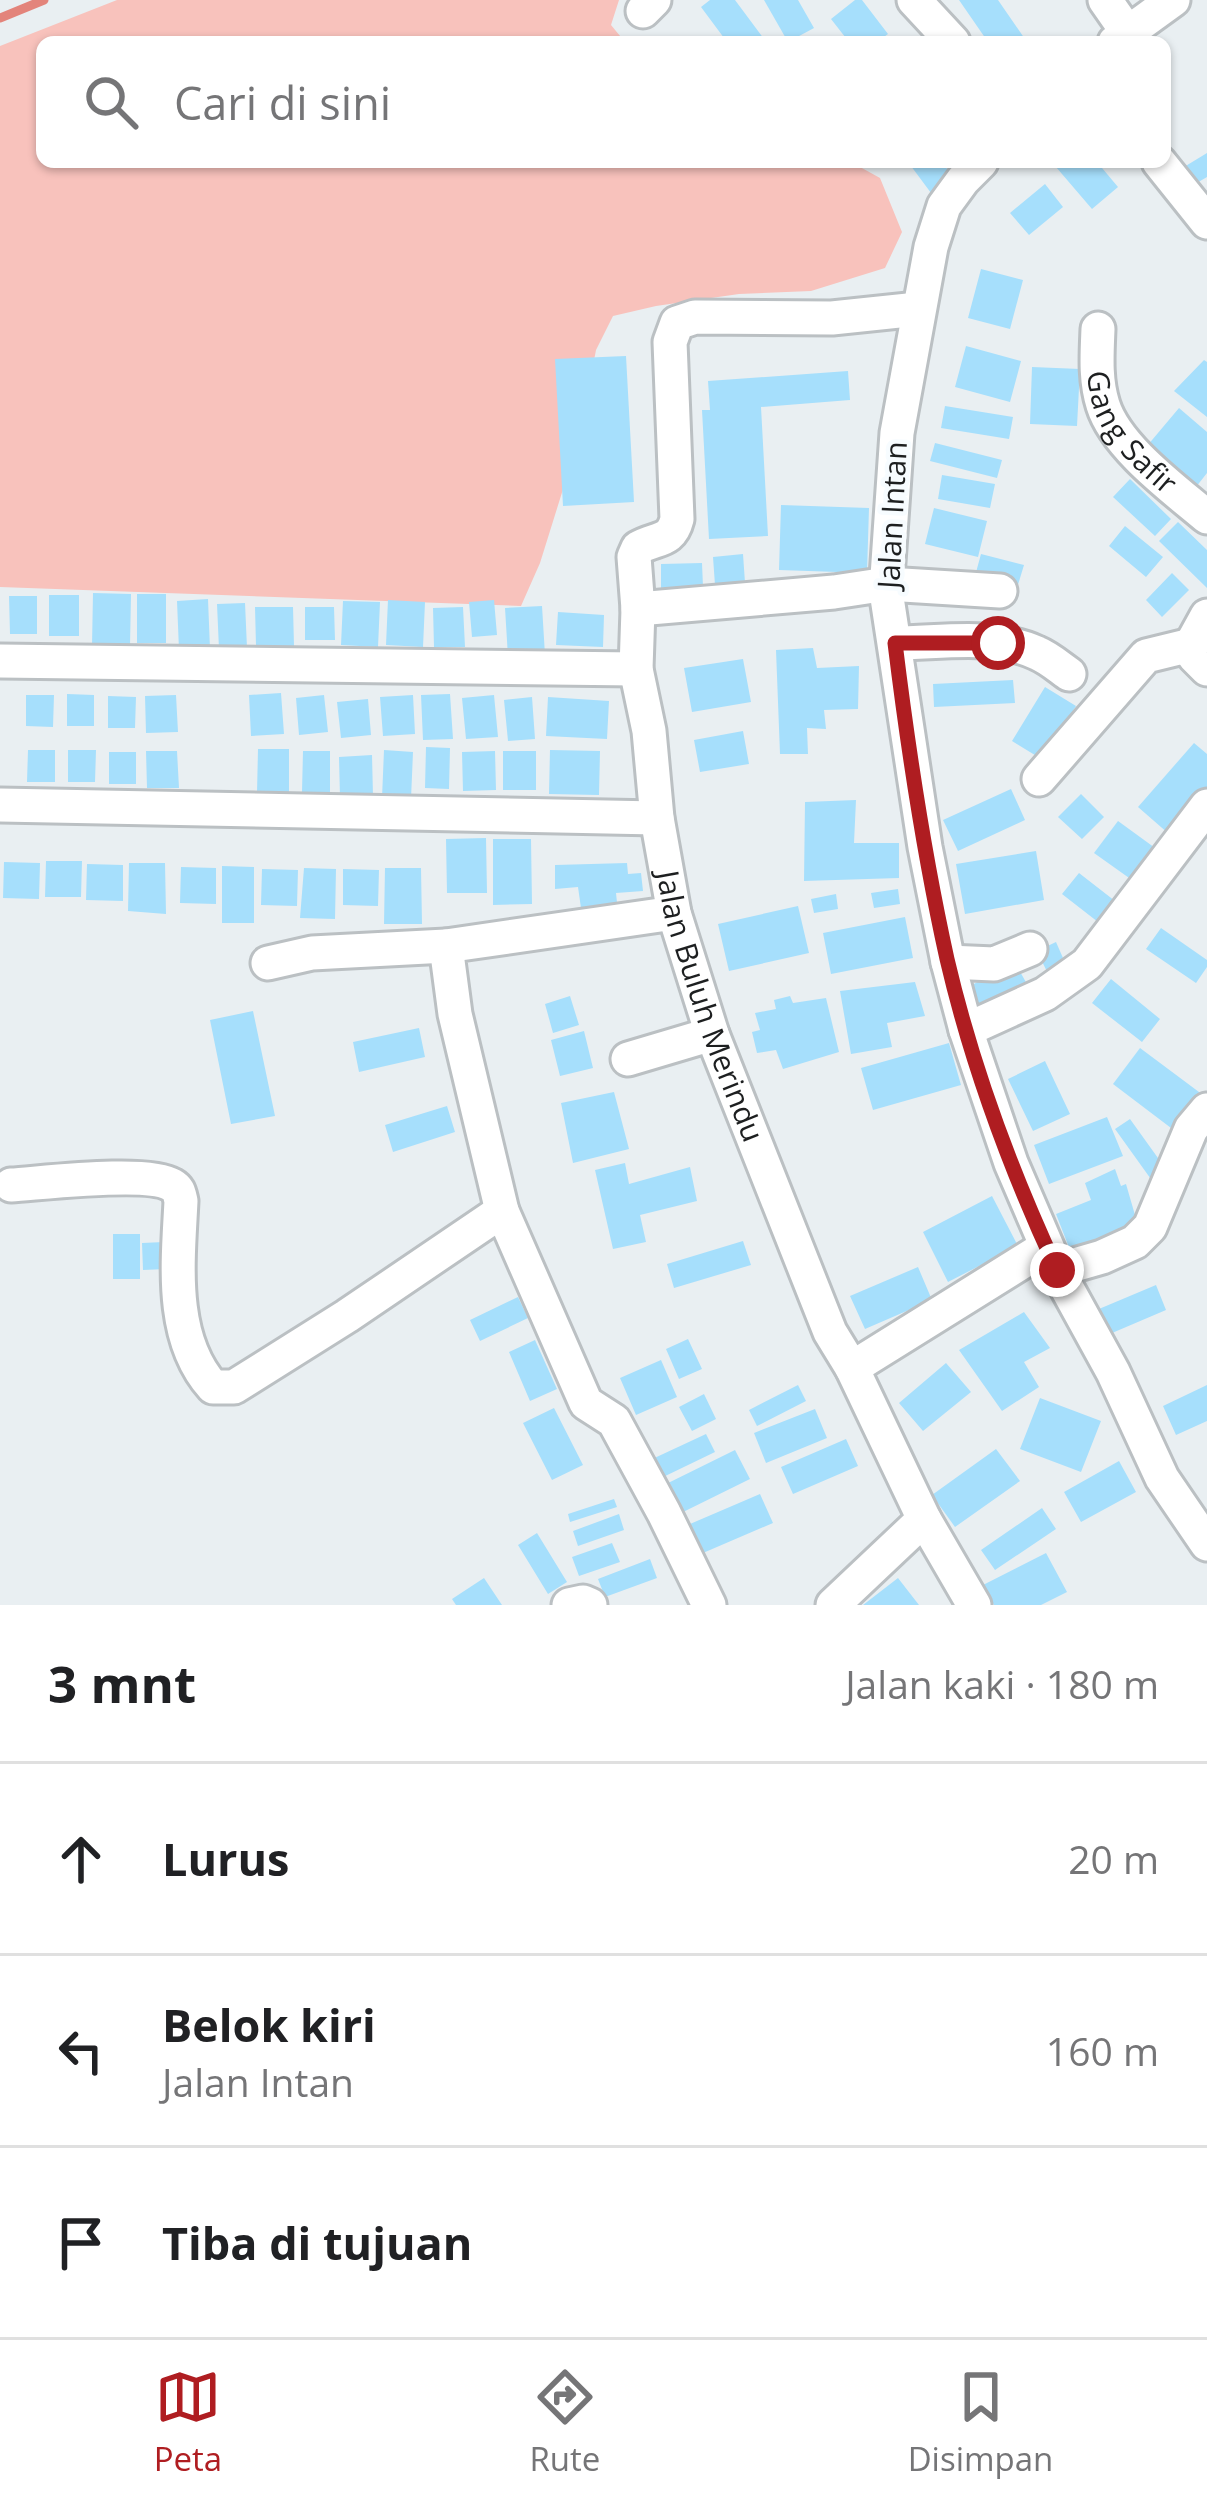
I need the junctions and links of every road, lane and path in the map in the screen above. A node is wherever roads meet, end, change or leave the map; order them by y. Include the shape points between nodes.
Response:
1 (914, 0) edge
2 (1106, 0) edge
3 (1173, 0) edge
4 (947, 36) edge
5 (1120, 36) edge
6 (1124, 36) edge
7 (975, 168) edge
8 (1164, 168) edge
9 (1207, 222) edge
10 (918, 309) junction
11 (1098, 329) dead end
12 (1207, 517) edge
13 (887, 584) junction
14 (1000, 592) dead end
15 (638, 610) junction
16 (895, 643) junction
17 (1202, 643) edge
18 (0, 661) edge
19 (636, 669) junction
20 (1069, 674) dead end
21 (1040, 778) dead end
22 (0, 806) edge
23 (1207, 806) edge
24 (657, 818) junction
25 (674, 913) junction
26 (446, 946) junction
27 (1030, 949) dead end
28 (948, 962) junction
29 (268, 963) dead end
30 (966, 1030) junction
31 (712, 1034) junction
32 (628, 1059) dead end
33 (1207, 1110) edge
34 (11, 1185) dead end
35 (502, 1211) junction
36 (1051, 1258) junction
37 (852, 1368) junction
38 (924, 1519) junction
39 (1207, 1544) edge
40 (569, 1605) edge
41 (590, 1605) edge
42 (709, 1605) edge
43 (832, 1605) edge
44 (974, 1605) edge

1 - 4 street
2 - 5 street
3 - 6 street
7 - 10 street, Jalan Intan via 944,206
8 - 9 street
10 - 13 street, Jalan Intan via 897,433
10 - 15 street, Jalan Buluh Merindu via 677,323 670,342 676,518 668,537 634,557
11 - 12 street, Gang Safir via 1103,408 1153,470
13 - 14 street
13 - 15 street
13 - 16 street, Jalan Intan
15 - 19 street, Jalan Buluh Merindu
16 - 20 street via 1021,646
16 - 28 street, Jalan Intan
17 - 21 street via 1145,656
18 - 19 street
19 - 24 street, Jalan Buluh Merindu
22 - 24 street
23 - 30 street via 1087,964 1046,994
24 - 25 street, Jalan Buluh Merindu
25 - 26 street
25 - 31 street, Jalan Buluh Merindu
26 - 29 street
26 - 35 street
27 - 28 street via 994,964
28 - 30 street, Jalan Intan
30 - 36 street, Jalan Intan
31 - 32 street
31 - 37 street, Jalan Buluh Merindu via 830,1332
33 - 36 street via 1135,1242
34 - 35 street via 144,1178 177,1189 177,1288 200,1371 214,1387 234,1387
35 - 42 street via 586,1403 614,1421
36 - 37 street
36 - 39 street, Jalan Intan via 1162,1478
37 - 38 street, Jalan Buluh Merindu
38 - 43 street
38 - 44 street, Jalan Buluh Merindu
40 - 41 street

